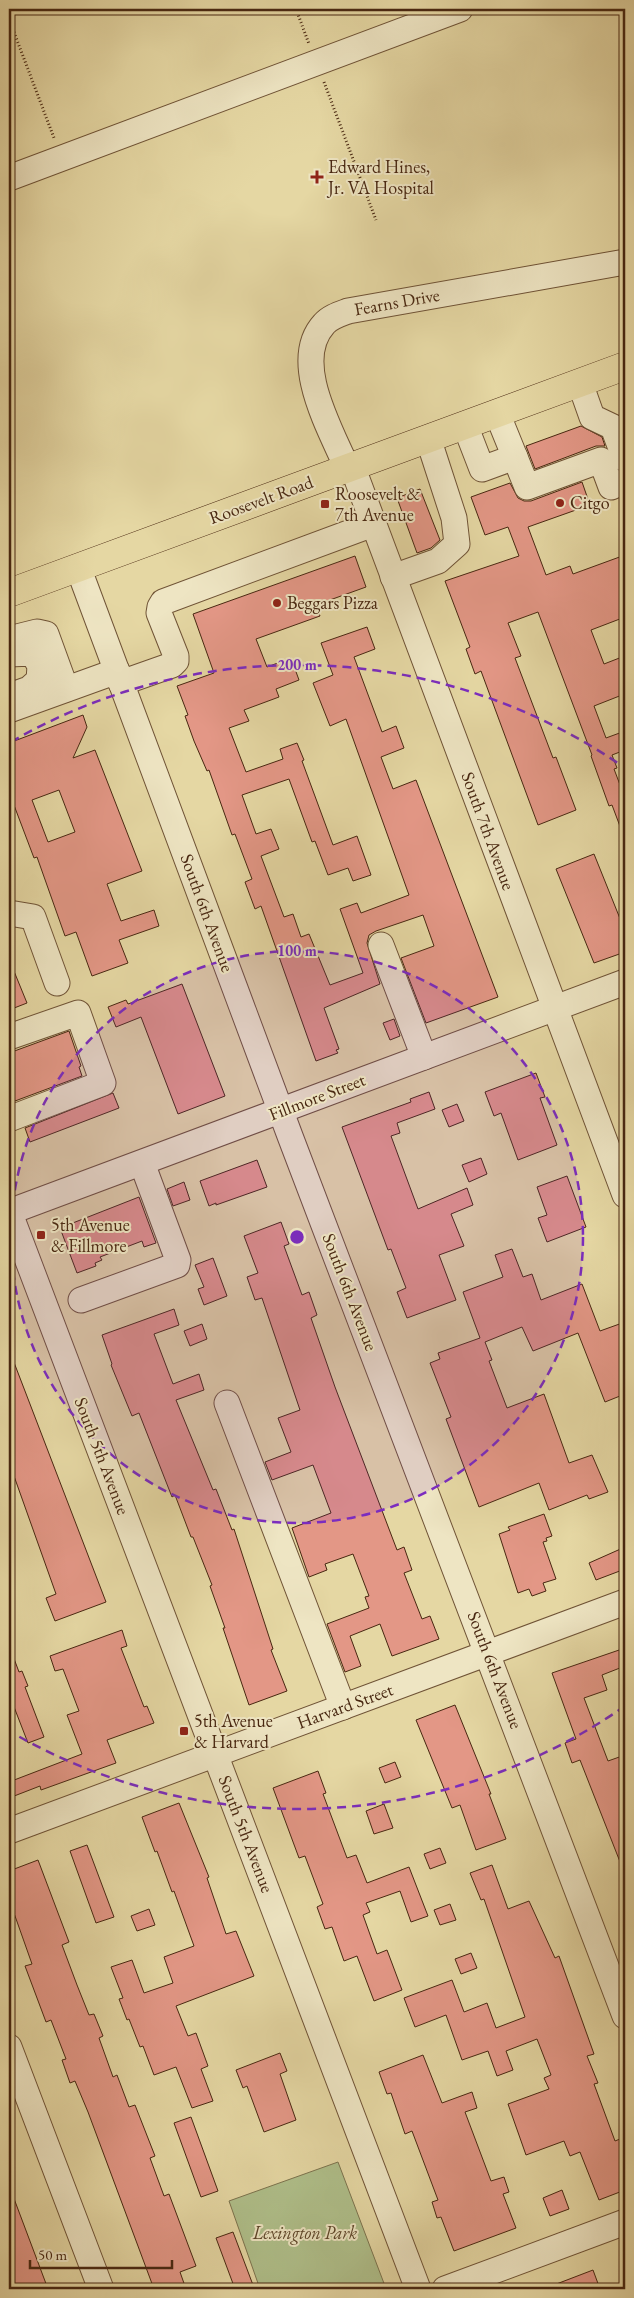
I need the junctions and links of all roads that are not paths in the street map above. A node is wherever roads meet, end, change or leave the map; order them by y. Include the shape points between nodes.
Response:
1 (460, 9) edge
2 (9, 178) edge
3 (625, 262) edge
4 (624, 369) edge
5 (580, 382) junction
6 (497, 413) junction
7 (465, 425) junction
8 (619, 425) edge
9 (428, 438) junction
10 (515, 457) junction
11 (616, 457) edge
12 (350, 467) junction
13 (625, 481) edge
14 (373, 524) junction
15 (78, 567) junction
16 (393, 577) junction
17 (9, 593) edge
18 (9, 639) edge
19 (9, 654) edge
20 (117, 672) junction
21 (66, 689) junction
22 (11, 701) edge
23 (9, 913) edge
24 (381, 946) dead end
25 (625, 982) edge
26 (57, 983) dead end
27 (554, 1008) junction
28 (9, 1038) edge
29 (424, 1056) junction
30 (281, 1111) junction
31 (9, 1118) edge
32 (142, 1162) junction
33 (625, 1195) edge
34 (9, 1212) edge
35 (81, 1300) dead end
36 (228, 1403) dead end
37 (625, 1602) edge
38 (488, 1653) junction
39 (343, 1707) junction
40 (215, 1754) junction
41 (9, 1831) edge
42 (625, 2016) edge
43 (9, 2047) edge
44 (625, 2222) edge
45 (101, 2289) edge
46 (418, 2289) edge
47 (445, 2289) edge

1 - 2 street
3 - 12 street, Fearns Drive via 348,311 324,324 312,350 312,380
4 - 5 main road, Roosevelt Road
5 - 6 main road, Roosevelt Road
5 - 8 street via 592,417
6 - 7 main road, Roosevelt Road
6 - 10 street
7 - 9 main road, Roosevelt Road
7 - 10 street via 482,469
8 - 11 street
9 - 12 main road, Roosevelt Road
9 - 16 street via 454,518 457,544 438,560
10 - 11 street via 528,487
11 - 13 street via 611,486
12 - 14 street, South 7th Avenue
12 - 15 main road, Roosevelt Road
14 - 16 street, South 7th Avenue
14 - 20 street via 163,602 159,613 176,661 172,665
15 - 17 main road, Roosevelt Road
15 - 20 street, South 6th Avenue
16 - 27 street, South 7th Avenue
18 - 21 street via 37,632 46,634
19 - 22 street via 20,669 21,684
20 - 21 street
20 - 30 street, South 6th Avenue
21 - 22 street
23 - 26 street via 33,916
24 - 29 street
25 - 27 street, Fillmore Street
27 - 29 street, Fillmore Street
27 - 33 street, South 7th Avenue
28 - 31 street via 78,1013 103,1084
29 - 30 street, Fillmore Street
30 - 32 street, Fillmore Street
30 - 38 street, South 6th Avenue
32 - 34 street, Fillmore Street
32 - 35 street via 178,1265
34 - 40 street, South 5th Avenue
36 - 39 street
37 - 38 street, Harvard Street
38 - 39 street, Harvard Street
38 - 42 street, South 6th Avenue
39 - 40 street, Harvard Street
40 - 41 street, Harvard Street
40 - 46 street, South 5th Avenue
43 - 45 street
44 - 47 street

